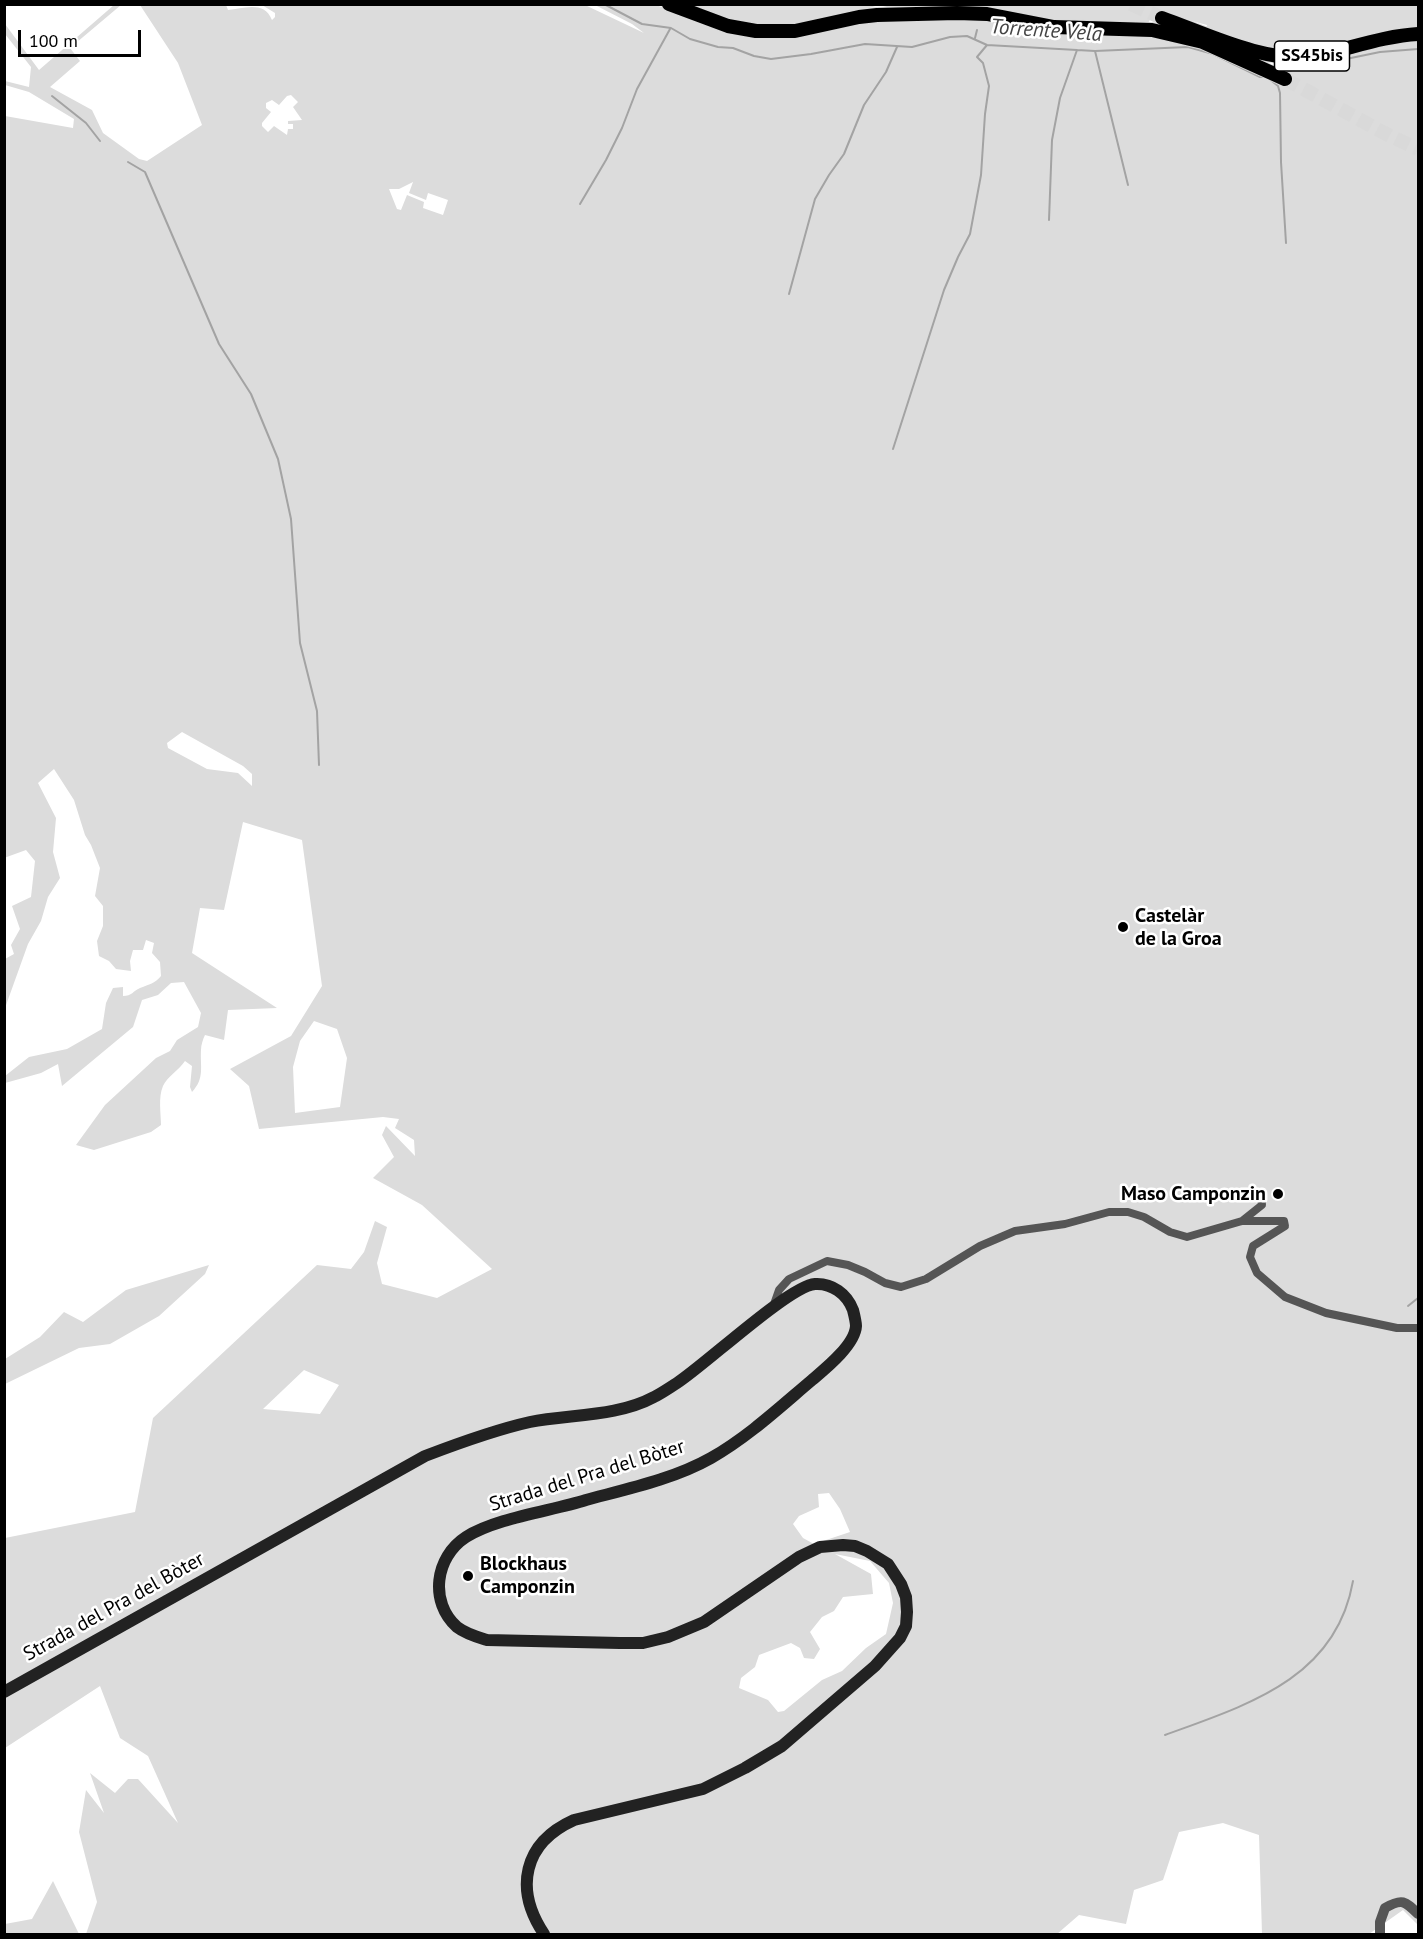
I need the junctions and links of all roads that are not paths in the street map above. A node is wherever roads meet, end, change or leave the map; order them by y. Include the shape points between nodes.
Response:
1 (669, 4) edge
2 (1162, 18) tunnel mouth
3 (1419, 34) edge
4 (1205, 38) junction
5 (1286, 79) tunnel mouth
6 (1261, 1197) dead end
7 (1242, 1221) junction
8 (772, 1309) junction
9 (1419, 1328) edge
10 (4, 1692) edge
11 (1419, 1914) edge
12 (544, 1935) edge
13 (1380, 1935) edge

1 - 4 highway, SS45bis via 728,26 756,31 795,31 877,15 974,13 1054,27 1152,30
2 - 4 highway, SS45bis
3 - 4 highway, SS45bis via 1290,57
4 - 5 highway, SS45bis
6 - 7 street via 1262,1205
7 - 8 street via 1187,1237 1144,1217 1109,1212 1065,1224 1015,1231 980,1246 926,1279 901,1287 848,1265 827,1261 789,1279 779,1290
7 - 9 street via 1284,1221 1285,1227 1253,1246 1250,1257 1257,1273 1286,1297 1326,1313 1396,1328
8 - 10 main road, Strada del Pra del Bòter via 653,1398 625,1408 529,1422 425,1456
8 - 12 main road, Strada del Pra del Bòter via 816,1284 839,1290 848,1300 856,1327 850,1344 818,1375 763,1422 711,1458 585,1501 484,1527 465,1538 448,1552 442,1566 440,1601 458,1628 487,1640 644,1642 704,1622 799,1557 820,1547 843,1545 867,1551 888,1564 906,1597 906,1626 876,1666 782,1746 745,1768 703,1789 558,1827 536,1851 526,1876 535,1920
11 - 13 street via 1406,1903 1391,1904 1385,1908 1380,1922

